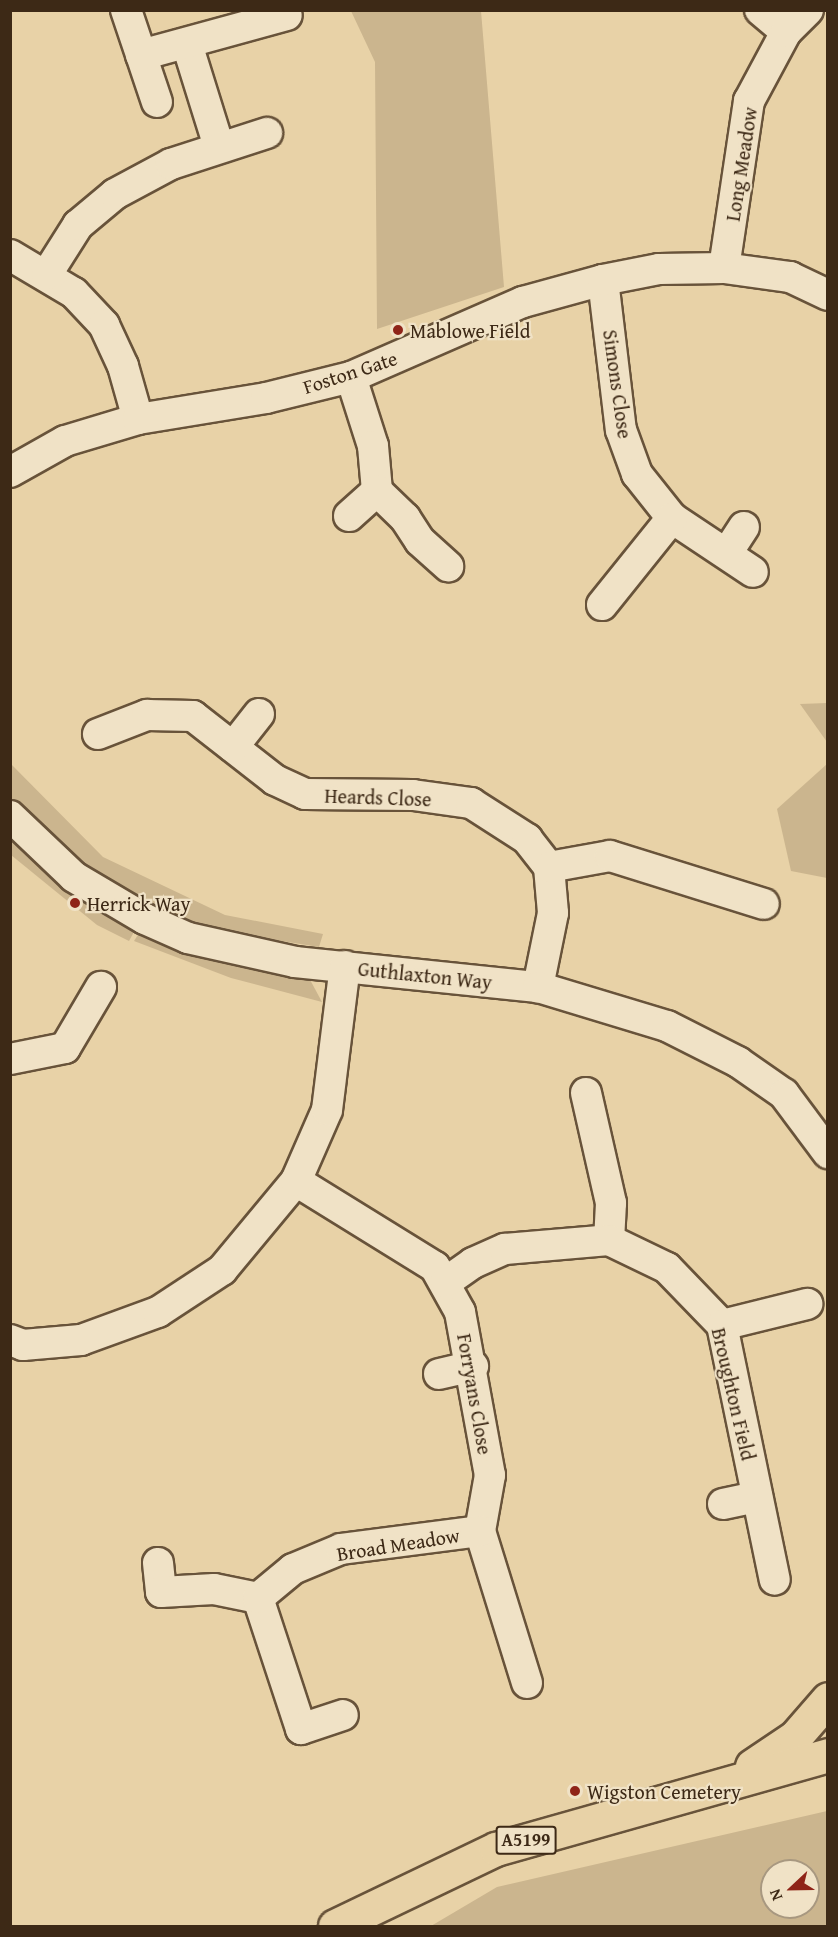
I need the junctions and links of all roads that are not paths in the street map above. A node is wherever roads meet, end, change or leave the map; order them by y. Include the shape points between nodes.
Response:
1 (126, 10) edge
2 (760, 10) edge
3 (808, 10) edge
4 (286, 15) dead end
5 (786, 32) junction
6 (187, 44) junction
7 (141, 55) junction
8 (157, 102) dead end
9 (267, 133) dead end
10 (219, 147) junction
11 (10, 255) edge
12 (724, 268) junction
13 (46, 274) junction
14 (603, 280) junction
15 (828, 295) edge
16 (351, 377) junction
17 (138, 419) junction
18 (10, 472) edge
19 (377, 491) junction
20 (349, 516) dead end
21 (672, 518) junction
22 (744, 527) dead end
23 (727, 553) junction
24 (448, 566) dead end
25 (753, 572) dead end
26 (602, 605) dead end
27 (260, 714) dead end
28 (98, 734) dead end
29 (233, 747) junction
30 (10, 816) edge
31 (549, 867) junction
32 (764, 904) dead end
33 (345, 966) junction
34 (101, 987) dead end
35 (538, 987) junction
36 (10, 1059) edge
37 (586, 1094) dead end
38 (828, 1152) edge
39 (296, 1180) junction
40 (609, 1240) junction
41 (446, 1282) junction
42 (807, 1304) dead end
43 (722, 1325) junction
44 (10, 1340) edge
45 (472, 1366) junction
46 (439, 1374) dead end
47 (757, 1497) junction
48 (723, 1504) dead end
49 (480, 1531) junction
50 (158, 1563) dead end
51 (775, 1580) dead end
52 (258, 1598) junction
53 (527, 1683) dead end
54 (828, 1699) edge
55 (343, 1715) dead end
56 (828, 1755) edge
57 (728, 1782) junction
58 (335, 1926) edge

1 - 7 street
2 - 5 street
3 - 5 street, Long Meadow
4 - 6 street
5 - 12 street, Long Meadow via 749,101
6 - 7 street
6 - 10 street
7 - 8 street
9 - 10 street
10 - 13 street via 171,164 115,194 78,225
11 - 13 street
12 - 14 street, Foston Gate via 659,269
12 - 15 street, Foston Gate via 790,277
13 - 17 street via 74,292 104,325 123,366
14 - 16 street, Foston Gate via 523,302
14 - 21 street, Simons Close via 621,430 637,474
16 - 17 street, Foston Gate via 266,398
16 - 19 street via 373,446
17 - 18 street, Foston Gate via 65,441
19 - 20 street
19 - 24 street via 405,518 420,541
21 - 23 street, Simons Close
21 - 26 street
22 - 23 street
23 - 25 street, Simons Close
27 - 29 street
28 - 29 street, Heards Close via 147,715 193,717
29 - 31 street, Heards Close via 275,780 305,794 413,795 471,803 527,839
30 - 33 street, Guthlaxton Way via 74,878 145,919 188,938 295,962
31 - 32 street via 610,856
31 - 35 street via 553,913
33 - 35 street, Guthlaxton Way
33 - 39 street via 327,1110
34 - 36 street via 83,1039 65,1048
35 - 38 street, Guthlaxton Way via 667,1026 738,1062 784,1094
37 - 40 street via 611,1203
39 - 41 street, Forryans Close via 435,1267
39 - 44 street via 222,1270 158,1312 81,1340 23,1345
40 - 41 street via 505,1249 473,1263
40 - 43 street, Broughton Field via 667,1268
41 - 45 street, Forryans Close via 460,1312
42 - 43 street
43 - 47 street, Broughton Field
45 - 46 street
45 - 49 street, Forryans Close via 490,1475
47 - 48 street
47 - 51 street, Broughton Field
49 - 52 street, Broad Meadow via 341,1550 293,1569
49 - 53 street, Forryans Close
50 - 52 street via 161,1592 214,1589
52 - 55 street via 301,1729
54 - 57 main road, A5199 via 795,1737
56 - 57 main road, A5199
57 - 58 main road, A5199 via 496,1849

